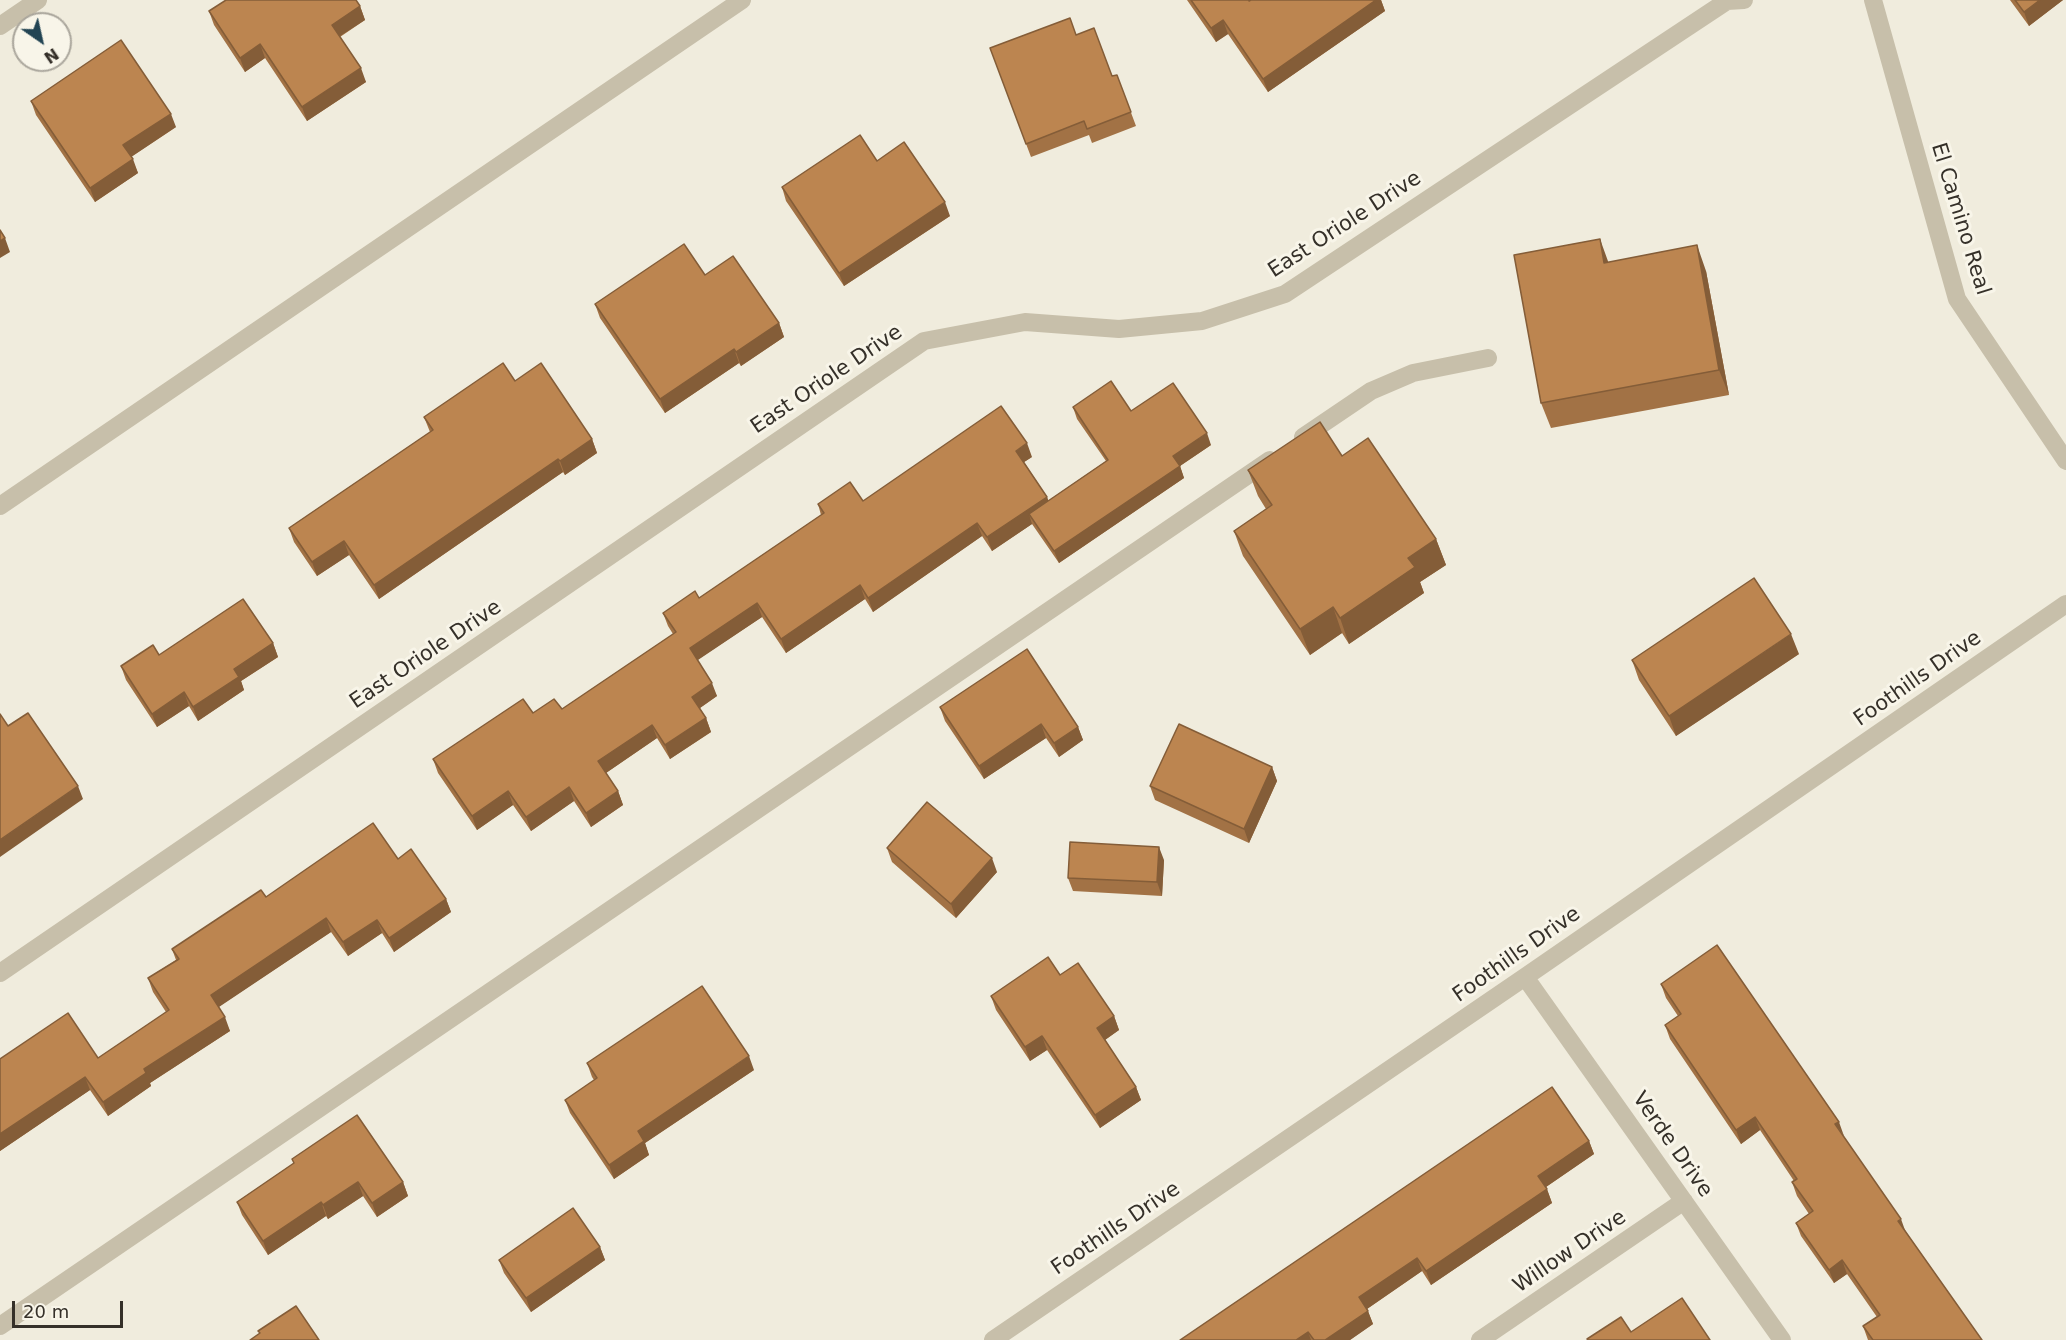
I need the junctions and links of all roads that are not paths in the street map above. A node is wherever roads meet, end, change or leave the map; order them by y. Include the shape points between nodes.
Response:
1 (38, 0) edge
2 (742, 0) edge
3 (1744, 0) edge
4 (1873, 0) edge
5 (0, 26) edge
6 (1488, 358) dead end
7 (2066, 461) edge
8 (0, 506) edge
9 (2066, 604) edge
10 (0, 973) edge
11 (1525, 977) junction
12 (1684, 1201) junction
13 (0, 1326) edge
14 (993, 1340) edge
15 (1480, 1340) edge
16 (1782, 1340) edge

1 - 5 street
2 - 8 street
3 - 10 street, East Oriole Drive via 1727,1 1285,294 1203,321 1119,329 1025,322 924,340
4 - 7 street, El Camino Real via 1957,299
6 - 13 street via 1413,373 1371,391
9 - 11 street, Foothills Drive
11 - 12 street, Verde Drive
11 - 14 street, Foothills Drive
12 - 15 street, Willow Drive
12 - 16 street, Verde Drive

